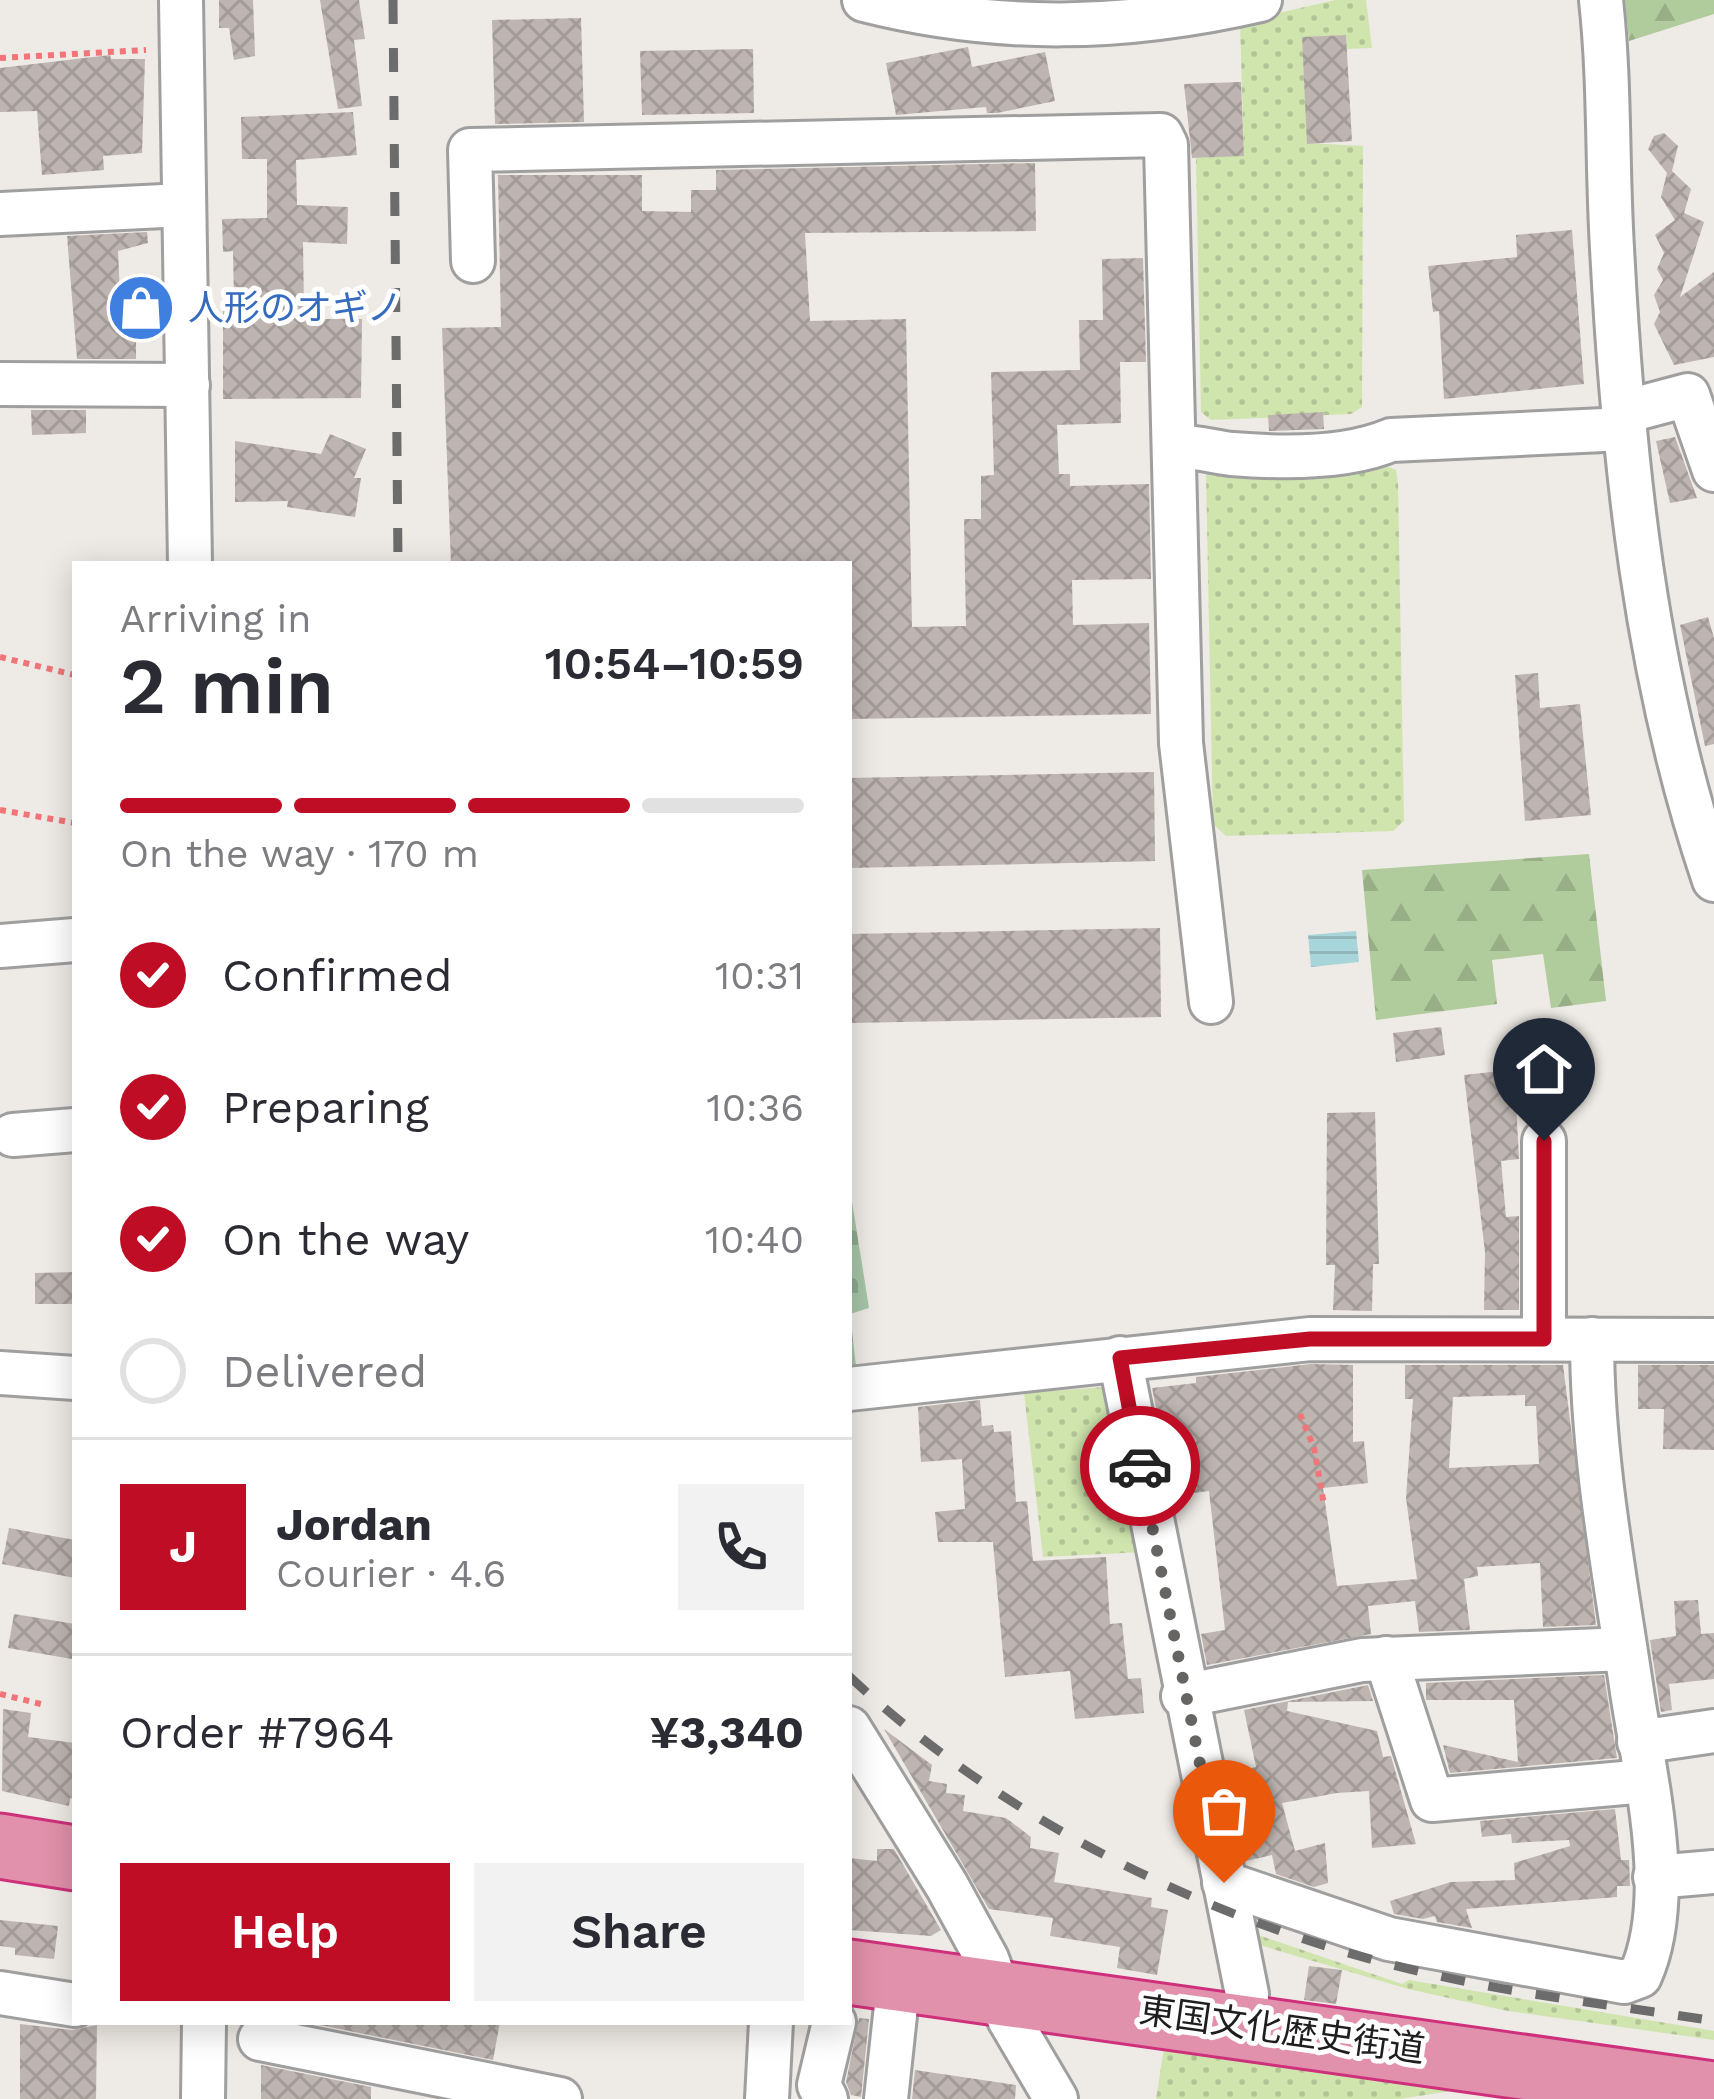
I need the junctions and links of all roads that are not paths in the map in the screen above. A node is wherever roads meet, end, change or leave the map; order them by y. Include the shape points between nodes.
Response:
1 (181, 0) edge
2 (864, 0) edge
3 (1260, 0) edge
4 (1601, 0) edge
5 (184, 205) junction
6 (0, 214) edge
7 (473, 261) dead end
8 (0, 384) edge
9 (188, 385) junction
10 (1625, 421) junction
11 (1176, 447) junction
12 (1714, 470) edge
13 (190, 561) edge
14 (1714, 880) edge
15 (72, 940) edge
16 (0, 946) edge
17 (1211, 1002) dead end
18 (72, 1130) edge
19 (13, 1135) dead end
20 (1544, 1141) dead end
21 (1544, 1339) junction
22 (1592, 1339) junction
23 (1714, 1340) edge
24 (1120, 1358) junction
25 (0, 1372) edge
26 (72, 1378) edge
27 (852, 1389) edge
28 (1625, 1649) junction
29 (1386, 1658) junction
30 (1183, 1696) junction
31 (1714, 1731) edge
32 (852, 1733) edge
33 (1643, 1761) junction
34 (0, 1846) edge
35 (72, 1858) edge
36 (1714, 1872) edge
37 (1655, 1877) junction
38 (1224, 1883) junction
39 (874, 1975) edge
40 (998, 1990) junction
41 (0, 1993) edge
42 (72, 2005) edge
43 (1246, 2024) junction
44 (193, 2025) edge
45 (771, 2025) edge
46 (833, 2025) edge
47 (260, 2039) dead end
48 (1630, 2091) edge
49 (542, 2094) edge
50 (1714, 2095) edge
51 (203, 2099) edge
52 (767, 2099) edge
53 (826, 2099) edge
54 (886, 2099) edge
55 (1056, 2099) edge

1 - 5 street
2 - 3 street via 975,23 1078,27 1168,20
4 - 10 street
5 - 6 street
5 - 9 street
7 - 11 street via 470,150 1150,132 1166,145
8 - 9 street
9 - 13 street
10 - 11 street via 1391,440 1363,452
10 - 12 street via 1688,395
10 - 14 street via 1660,691
11 - 17 street via 1180,743
15 - 16 street
18 - 19 street
20 - 21 street
21 - 22 street
21 - 24 street via 1310,1339
22 - 23 street
22 - 28 street
24 - 27 street
24 - 30 street
25 - 26 street
28 - 29 street
28 - 33 street
29 - 30 street
29 - 33 street via 1432,1800
30 - 38 street
31 - 33 street
32 - 40 street via 947,1886
33 - 37 street
34 - 35 highway
36 - 37 street
37 - 38 street via 1644,1968 1624,1982 1389,1939
38 - 43 street
39 - 40 highway, 東国文化歴史街道
39 - 54 street
40 - 43 highway, 東国文化歴史街道
40 - 55 street
41 - 42 street
43 - 48 highway, 東国文化歴史街道
44 - 51 street
45 - 52 street
46 - 53 street via 819,2085
47 - 49 street
48 - 50 highway, 東国文化歴史街道

